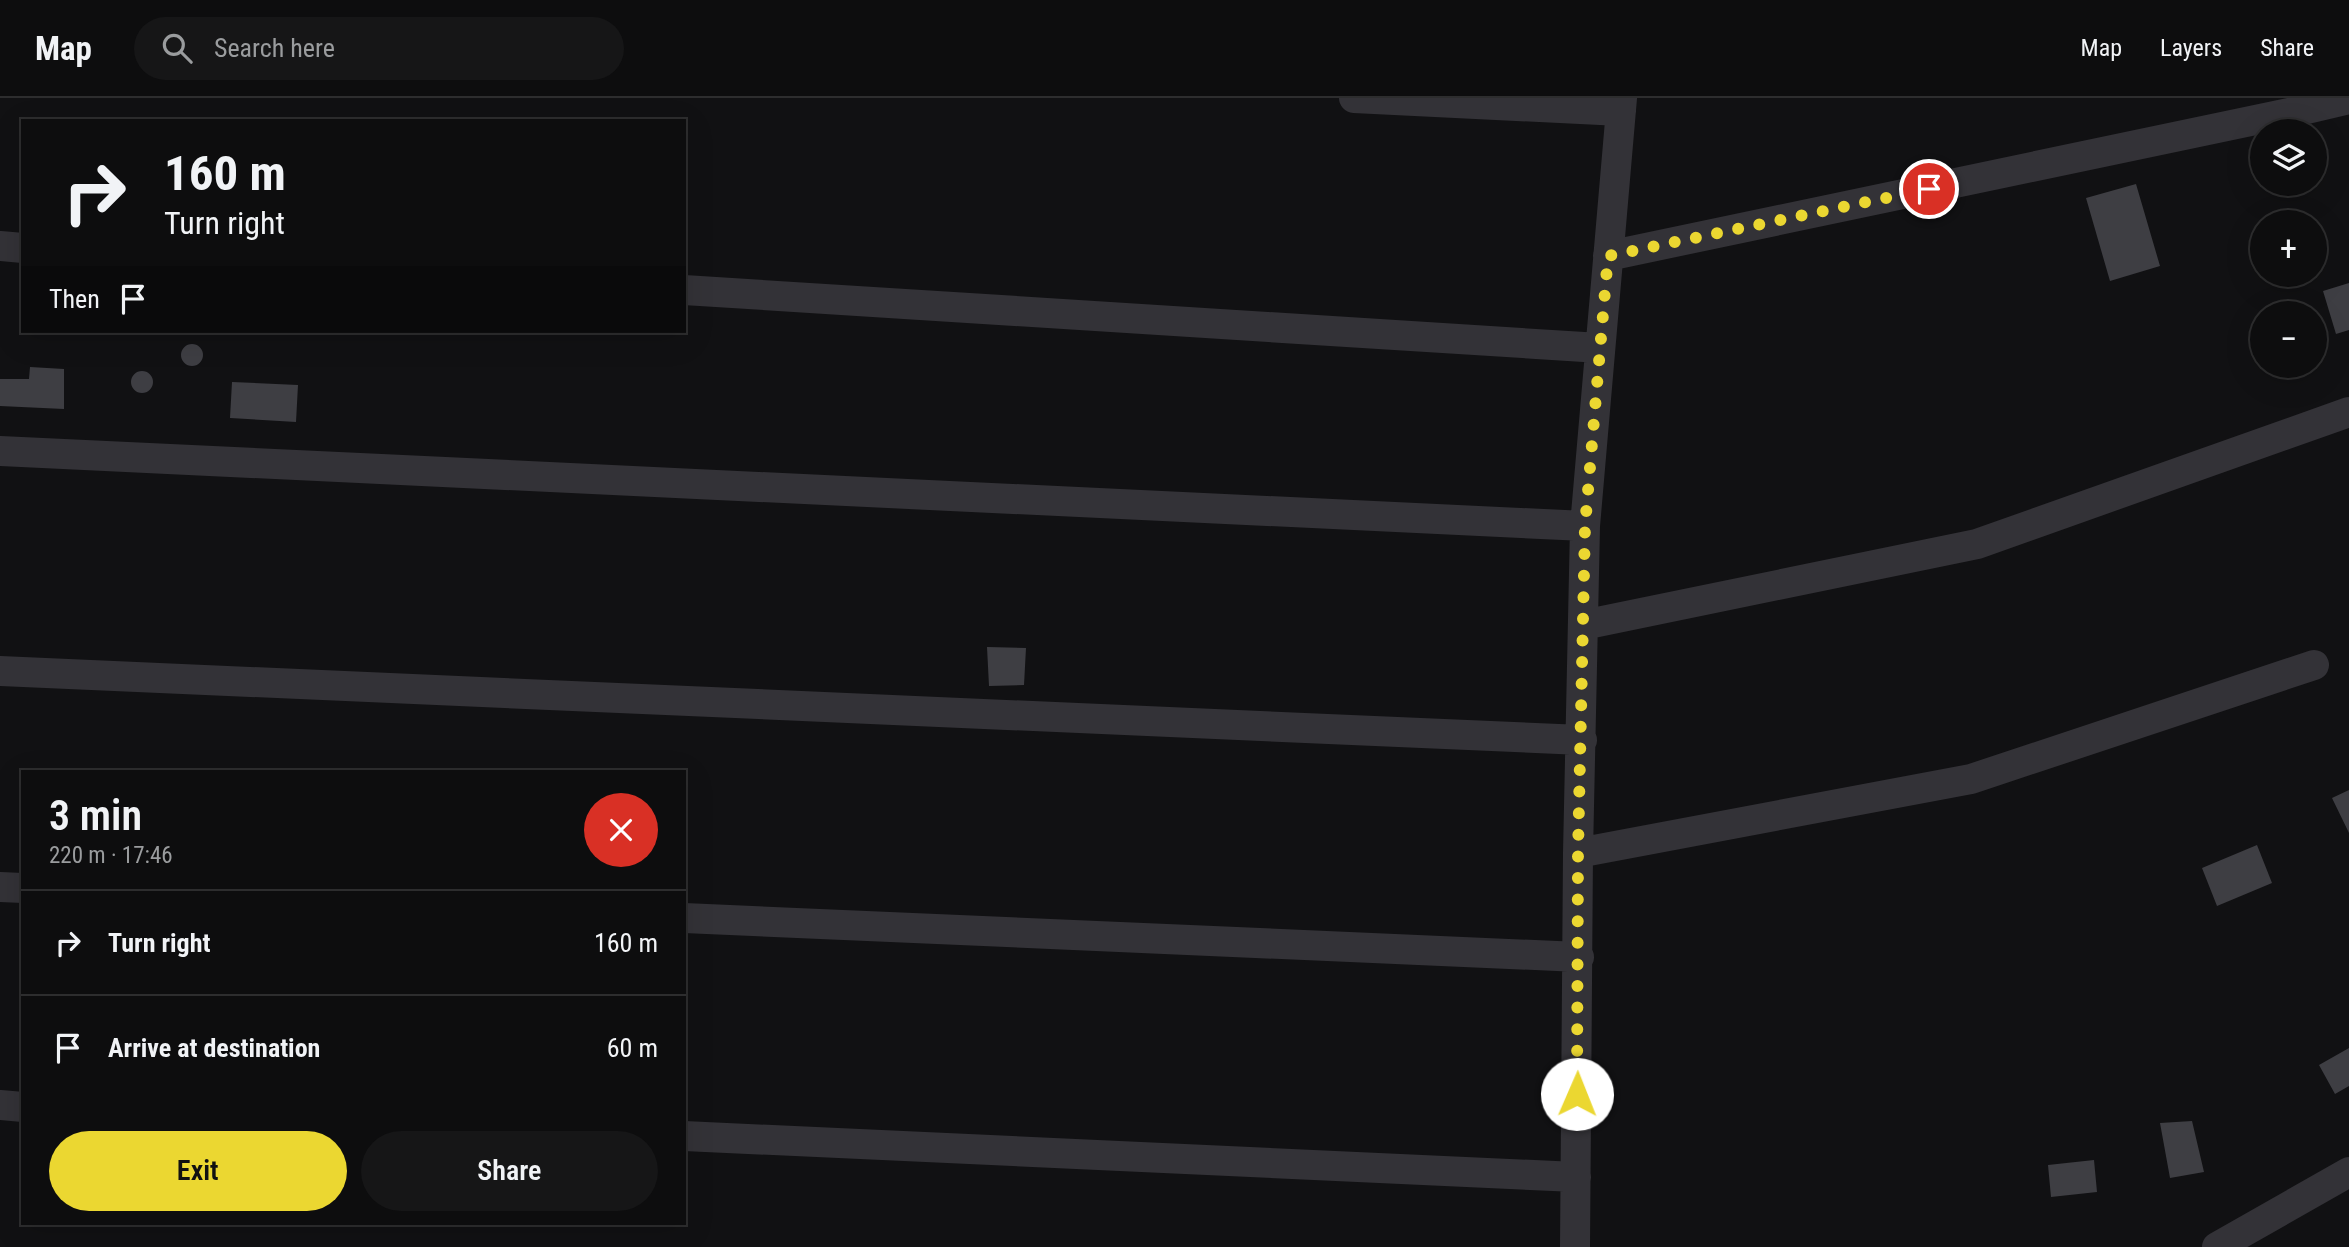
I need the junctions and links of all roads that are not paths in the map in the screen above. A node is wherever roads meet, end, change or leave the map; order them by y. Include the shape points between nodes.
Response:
1 (1354, 98) edge
2 (2349, 99) edge
3 (1621, 105) edge
4 (0, 246) edge
5 (21, 248) edge
6 (1608, 256) junction
7 (686, 290) edge
8 (1600, 348) junction
9 (2349, 412) edge
10 (0, 452) edge
11 (1585, 526) junction
12 (1583, 625) junction
13 (2314, 665) dead end
14 (0, 671) edge
15 (1582, 740) junction
16 (1578, 853) junction
17 (0, 887) edge
18 (21, 888) edge
19 (686, 918) edge
20 (1579, 957) junction
21 (0, 1105) edge
22 (21, 1107) edge
23 (686, 1136) edge
24 (2349, 1172) edge
25 (1576, 1177) junction
26 (1575, 1247) edge
27 (2217, 1247) edge

1 - 3 street
2 - 6 street
3 - 6 street
4 - 5 street
6 - 8 street
7 - 8 street
8 - 11 street
9 - 12 street via 1977,544
10 - 11 street
11 - 12 street
12 - 15 street
13 - 16 street via 1971,779
14 - 15 street
15 - 16 street
16 - 20 street
17 - 18 street
19 - 20 street
20 - 25 street
21 - 22 street
23 - 25 street
24 - 27 street
25 - 26 street

